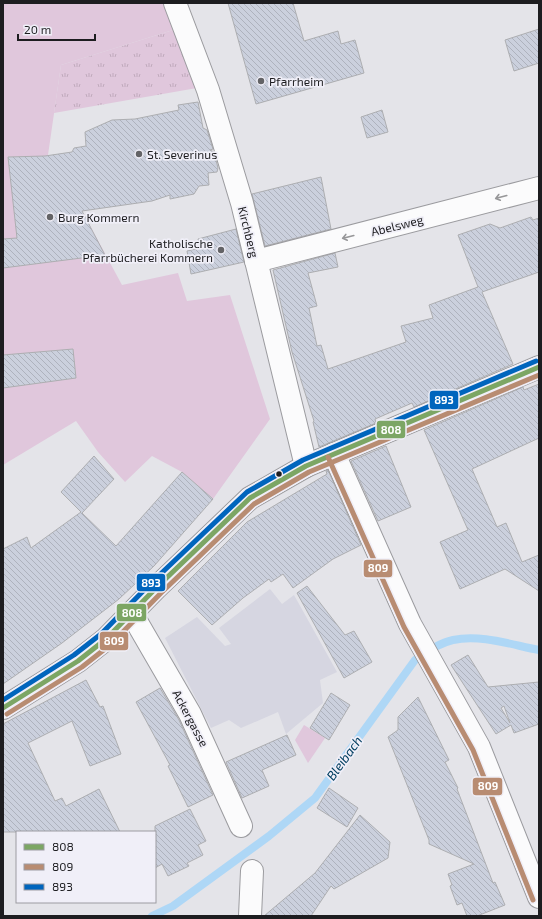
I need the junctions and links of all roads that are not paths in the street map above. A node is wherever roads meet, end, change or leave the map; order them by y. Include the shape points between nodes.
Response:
1 (175, 3) edge
2 (539, 188) edge
3 (256, 261) junction
4 (539, 367) edge
5 (334, 454) junction
6 (306, 466) junction
7 (132, 614) junction
8 (3, 708) edge
9 (241, 826) dead end
10 (252, 871) dead end
11 (539, 897) edge
12 (250, 916) edge

1 - 3 street, Kirchberg via 208,90 242,203
2 -> 3 street, Abelsweg
3 - 6 street, Kirchberg
4 - 5 street
5 - 6 street
5 - 11 street via 410,624 479,747
6 - 7 street via 250,498
7 - 8 street via 78,661
7 - 9 street, Ackergasse via 190,714
10 - 12 street

